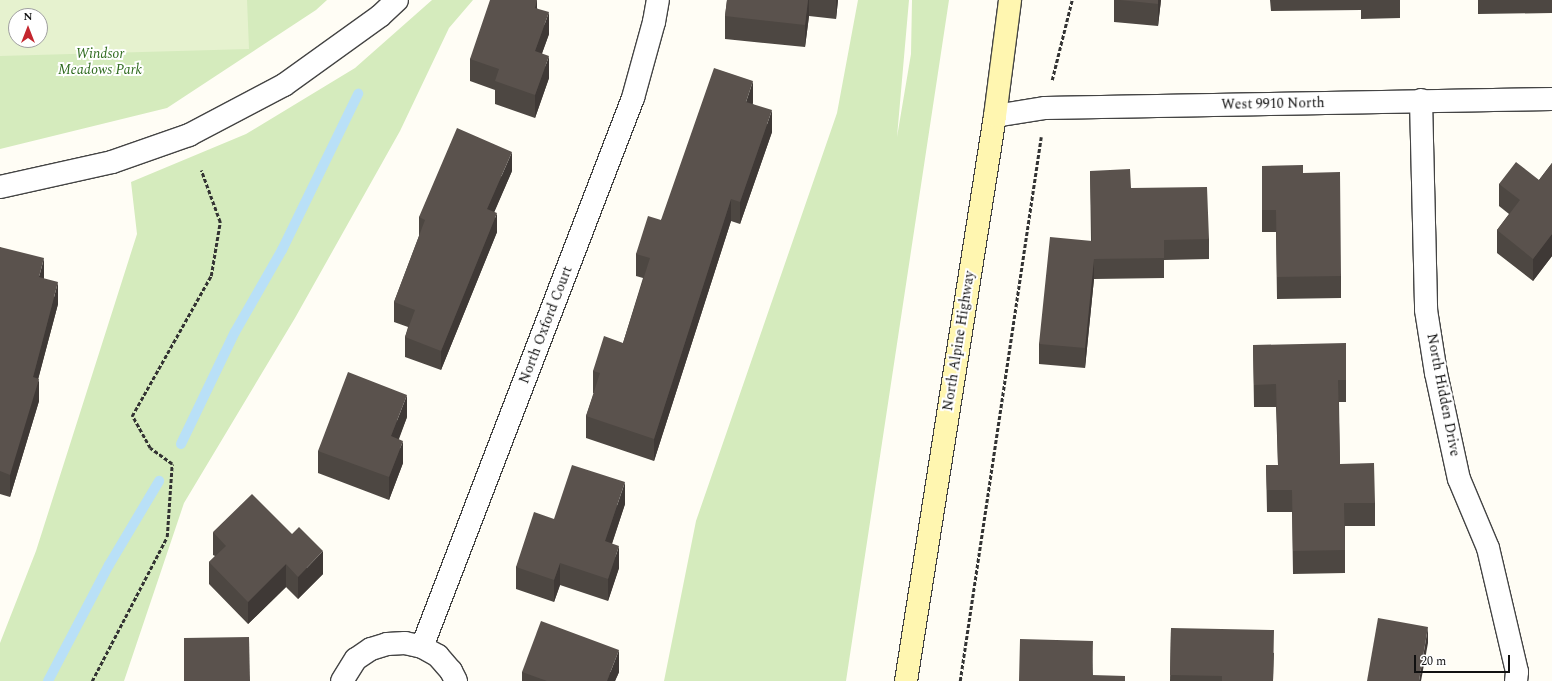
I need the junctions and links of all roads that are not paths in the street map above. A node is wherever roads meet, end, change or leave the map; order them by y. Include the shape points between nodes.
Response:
1 (398, 0) edge
2 (658, 0) edge
3 (1010, 0) edge
4 (1552, 99) edge
5 (1421, 100) junction
6 (995, 116) junction
7 (0, 187) edge
8 (422, 647) junction
9 (342, 681) edge
10 (456, 681) edge
11 (906, 681) edge
12 (1516, 681) edge

1 - 7 street via 380,16 284,85 190,135 112,162
2 - 8 street, North Oxford Court via 633,98
3 - 6 main road, North Alpine Highway
4 - 5 street, West 9910 North
5 - 6 street, West 9910 North via 1045,108
5 - 12 street, North Hidden Drive via 1426,310 1436,373 1460,479 1488,548 1517,672
6 - 11 main road, North Alpine Highway
8 - 9 street via 405,643 387,644 371,650 356,659
8 - 10 street via 438,656

